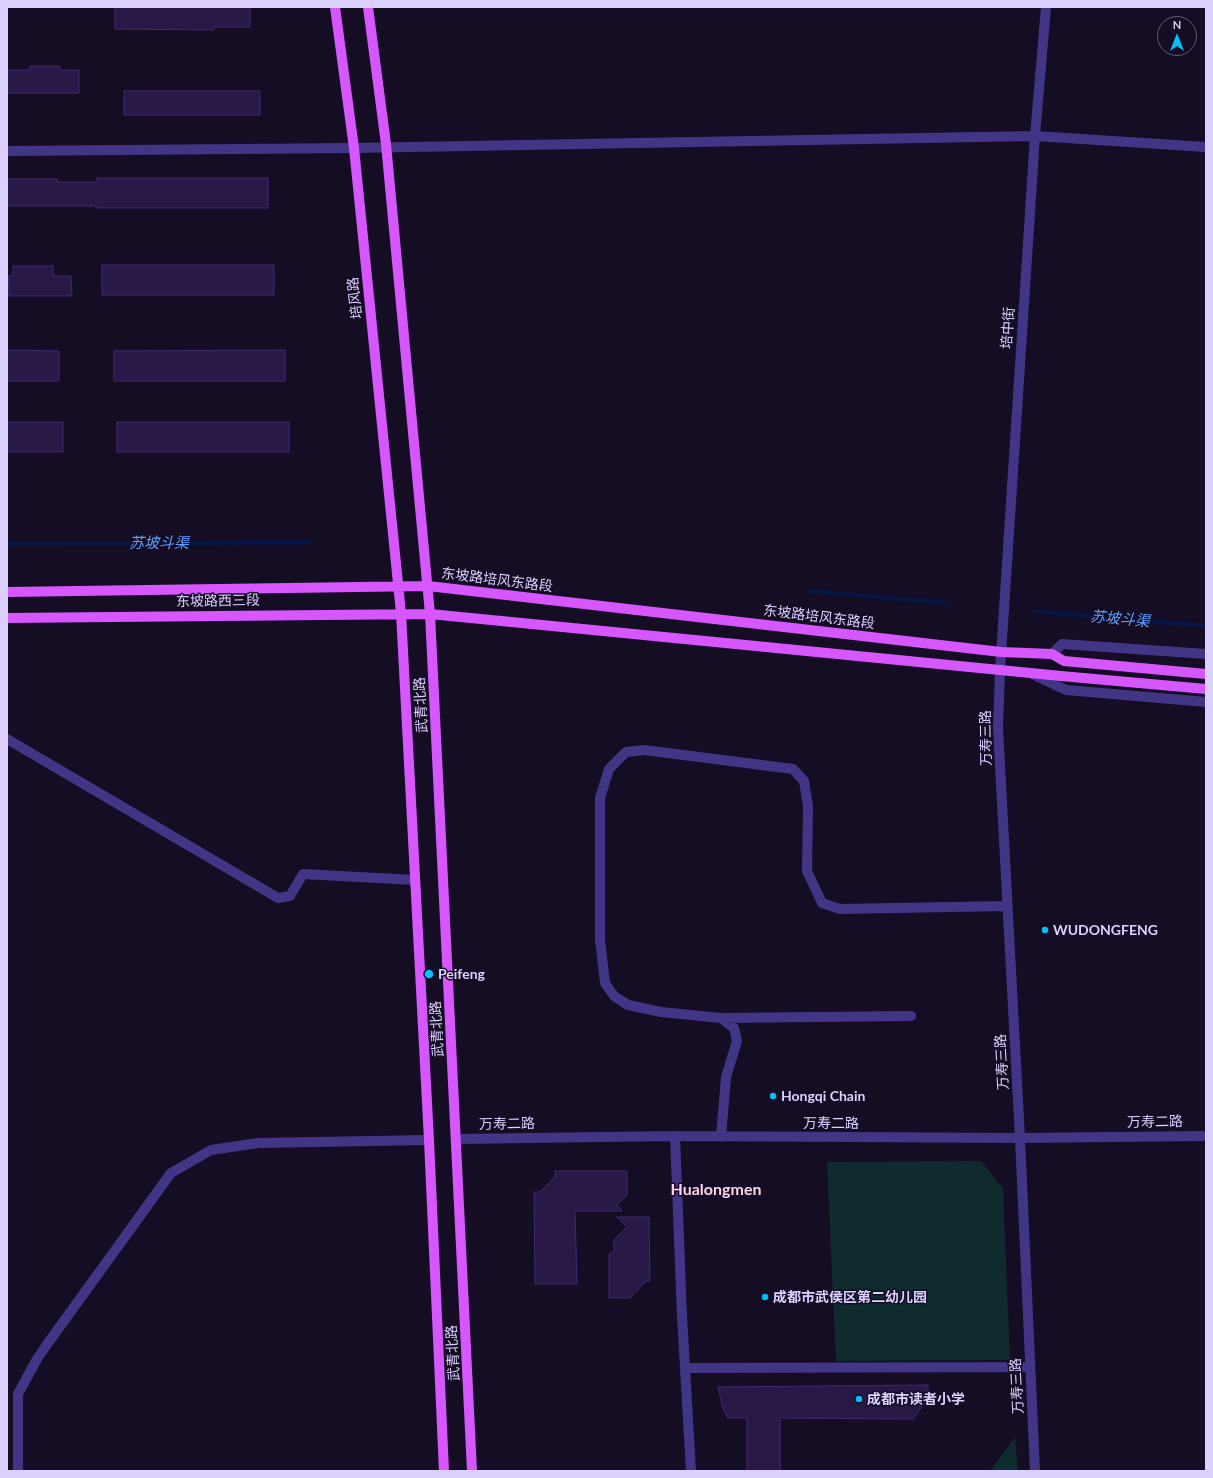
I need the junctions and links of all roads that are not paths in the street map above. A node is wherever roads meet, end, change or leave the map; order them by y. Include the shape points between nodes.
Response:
1 (335, 7) edge
2 (368, 7) edge
3 (1046, 7) edge
4 (1035, 136) junction
5 (1206, 147) edge
6 (354, 148) junction
7 (386, 148) junction
8 (7, 151) edge
9 (399, 586) junction
10 (428, 586) junction
11 (7, 592) edge
12 (401, 613) junction
13 (430, 614) junction
14 (7, 618) edge
15 (1001, 652) junction
16 (1052, 654) junction
17 (1206, 654) edge
18 (1000, 670) junction
19 (1030, 673) junction
20 (1206, 674) edge
21 (1206, 689) edge
22 (1206, 702) edge
23 (7, 739) edge
24 (415, 880) junction
25 (1007, 906) junction
26 (912, 1016) dead end
27 (722, 1018) junction
28 (675, 1136) junction
29 (1206, 1136) edge
30 (721, 1137) junction
31 (457, 1138) junction
32 (1020, 1138) junction
33 (429, 1140) junction
34 (1030, 1367) junction
35 (685, 1368) junction
36 (18, 1471) edge
37 (444, 1471) edge
38 (472, 1471) edge
39 (691, 1471) edge
40 (1035, 1471) edge

1 - 6 main road, 培风路
2 - 7 main road
3 - 4 street, 培中街
4 - 5 street
4 - 7 street
4 - 15 street, 培中街
6 - 7 street
6 - 8 street
6 - 9 main road, 培风路
7 - 10 main road
9 - 10 main road, 东坡路西三段
9 - 11 main road, 东坡路西三段
9 - 12 main road, 武青北路
10 - 13 main road, 武青北路
10 - 15 main road, 东坡路培风东路段
12 - 13 main road, 东坡路西三段
12 - 14 main road, 东坡路西三段
12 - 24 main road, 武青北路
13 - 18 main road
13 - 31 main road, 武青北路
15 - 16 main road, 东坡路培风东路段
15 - 18 street, 万寿三路
16 - 17 street via 1062,644
16 - 20 main road, 东坡路培风东路段 via 1064,661
18 - 19 main road
18 - 25 street, 万寿三路 via 998,728
19 - 21 main road
19 - 22 street via 1066,690
23 - 24 street via 278,898 290,896 303,874
24 - 33 main road, 武青北路
25 - 27 street via 840,909 822,903 807,871 808,806 804,781 792,769 644,750 626,752 609,769 600,798 600,940 606,983 614,996 628,1005 662,1012
25 - 32 street, 万寿三路
26 - 27 street
27 - 30 street via 734,1028 737,1040 726,1077
28 - 30 street, 万寿二路
28 - 31 street, 万寿二路
28 - 35 street
29 - 32 street, 万寿二路
30 - 32 street, 万寿二路
31 - 38 main road, 武青北路
32 - 34 street, 万寿三路
33 - 36 street via 258,1143 211,1150 171,1173 41,1354 18,1394
33 - 37 main road, 武青北路
34 - 35 street
34 - 40 street, 万寿三路
35 - 39 street

